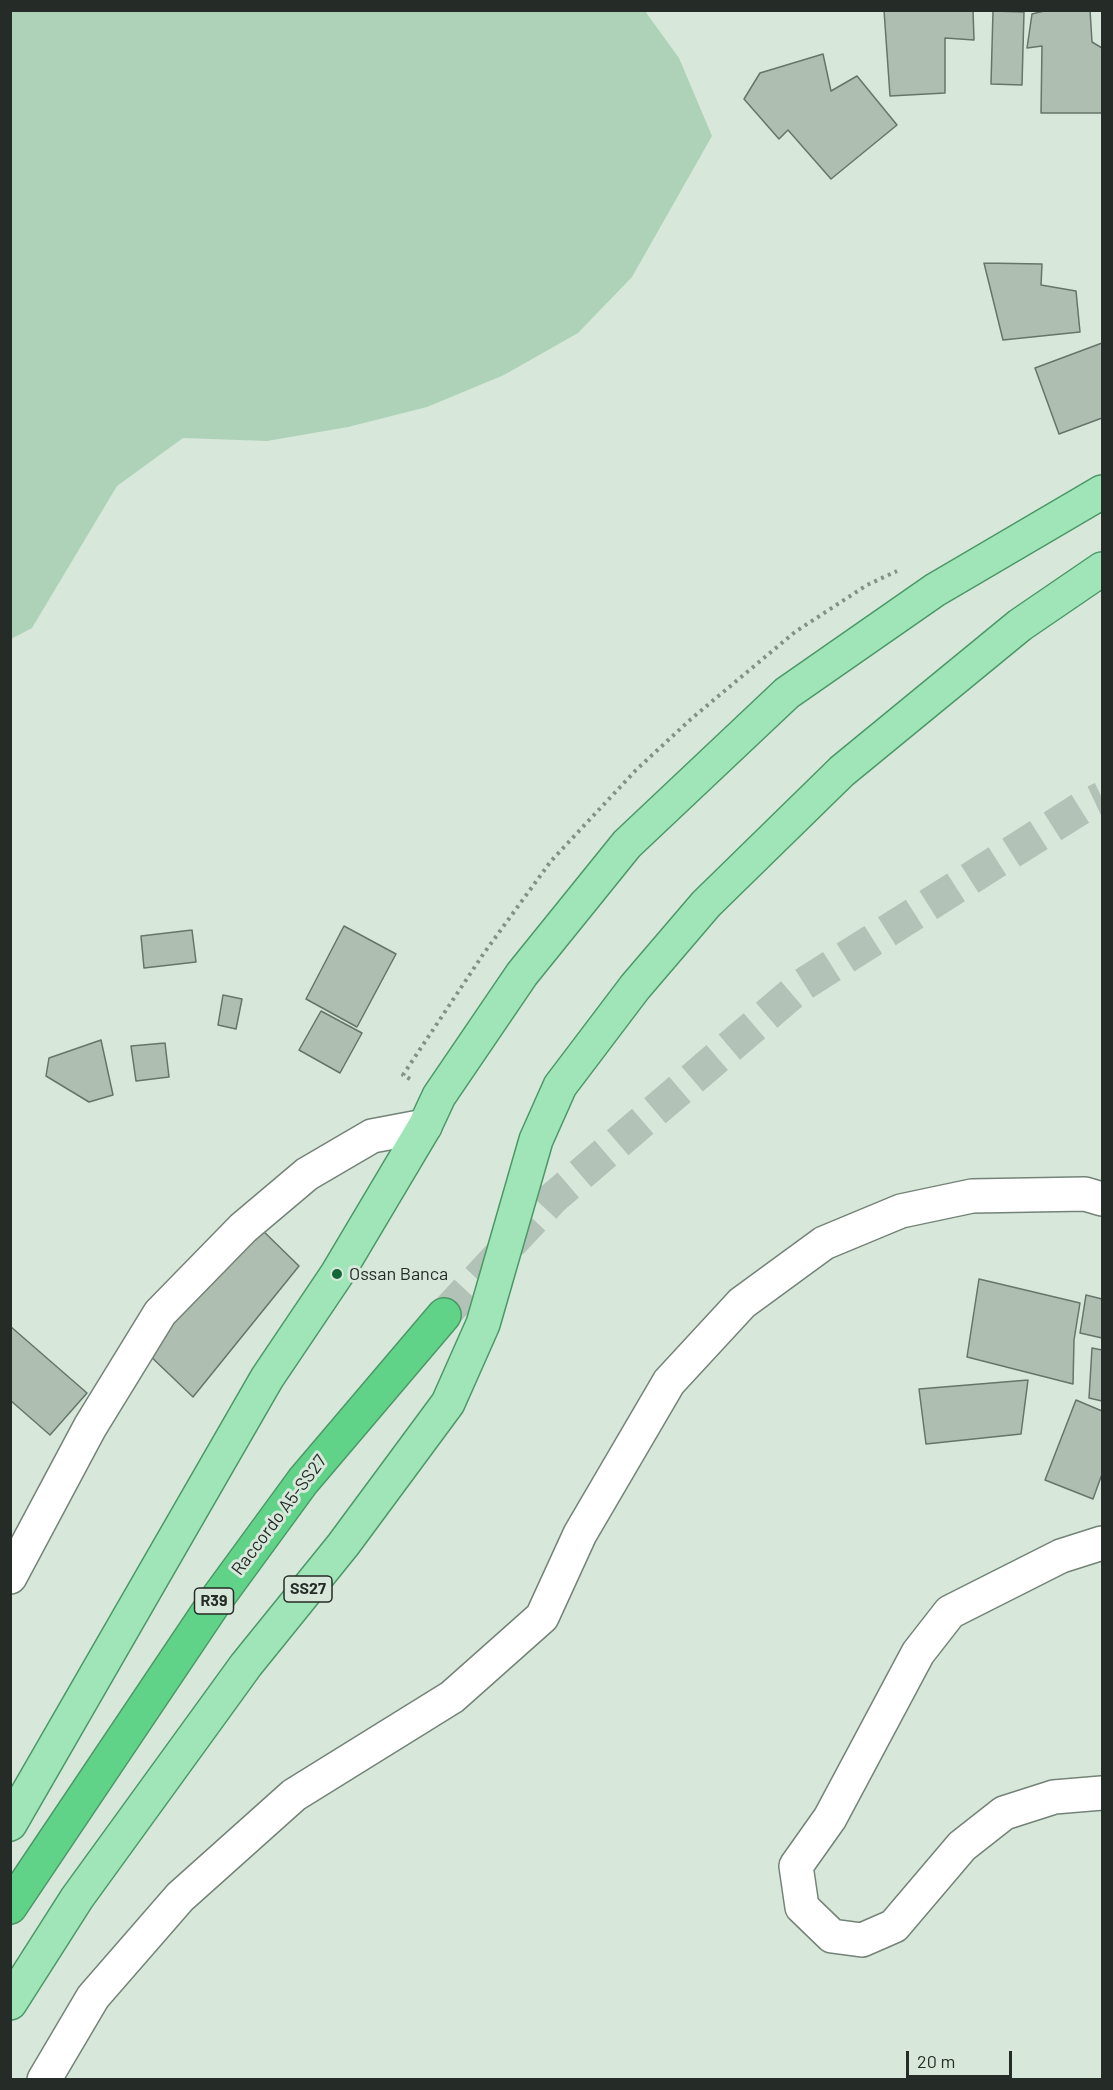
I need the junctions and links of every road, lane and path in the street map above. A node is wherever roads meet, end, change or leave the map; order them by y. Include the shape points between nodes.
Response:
1 (1102, 492) edge
2 (1102, 569) edge
3 (425, 1126) junction
4 (1102, 1198) edge
5 (444, 1315) tunnel mouth
6 (1102, 1543) edge
7 (10, 1577) edge
8 (1102, 1793) edge
9 (10, 1824) edge
10 (10, 1907) edge
11 (10, 2003) edge
12 (44, 2079) edge

1 - 3 main road via 935,590 779,701 627,844 522,974 439,1096
2 - 11 main road, SS27 via 1020,625 842,771 706,904 635,987 560,1086 536,1140 483,1324 448,1403 343,1545 246,1665 77,1898
3 - 7 street via 372,1136 307,1174 243,1228 160,1313 90,1427
3 - 9 main road via 337,1274 267,1378
4 - 12 street via 1085,1194 972,1196 901,1211 824,1243 742,1303 669,1382 580,1534 542,1617 452,1697 294,1795 180,1898 93,1997
5 - 10 highway, Raccordo A5-SS27 / R39 via 303,1480 216,1599
6 - 8 street via 1061,1556 950,1612 918,1653 830,1818 796,1866 802,1907 832,1936 862,1940 894,1926 962,1846 1005,1813 1054,1797

